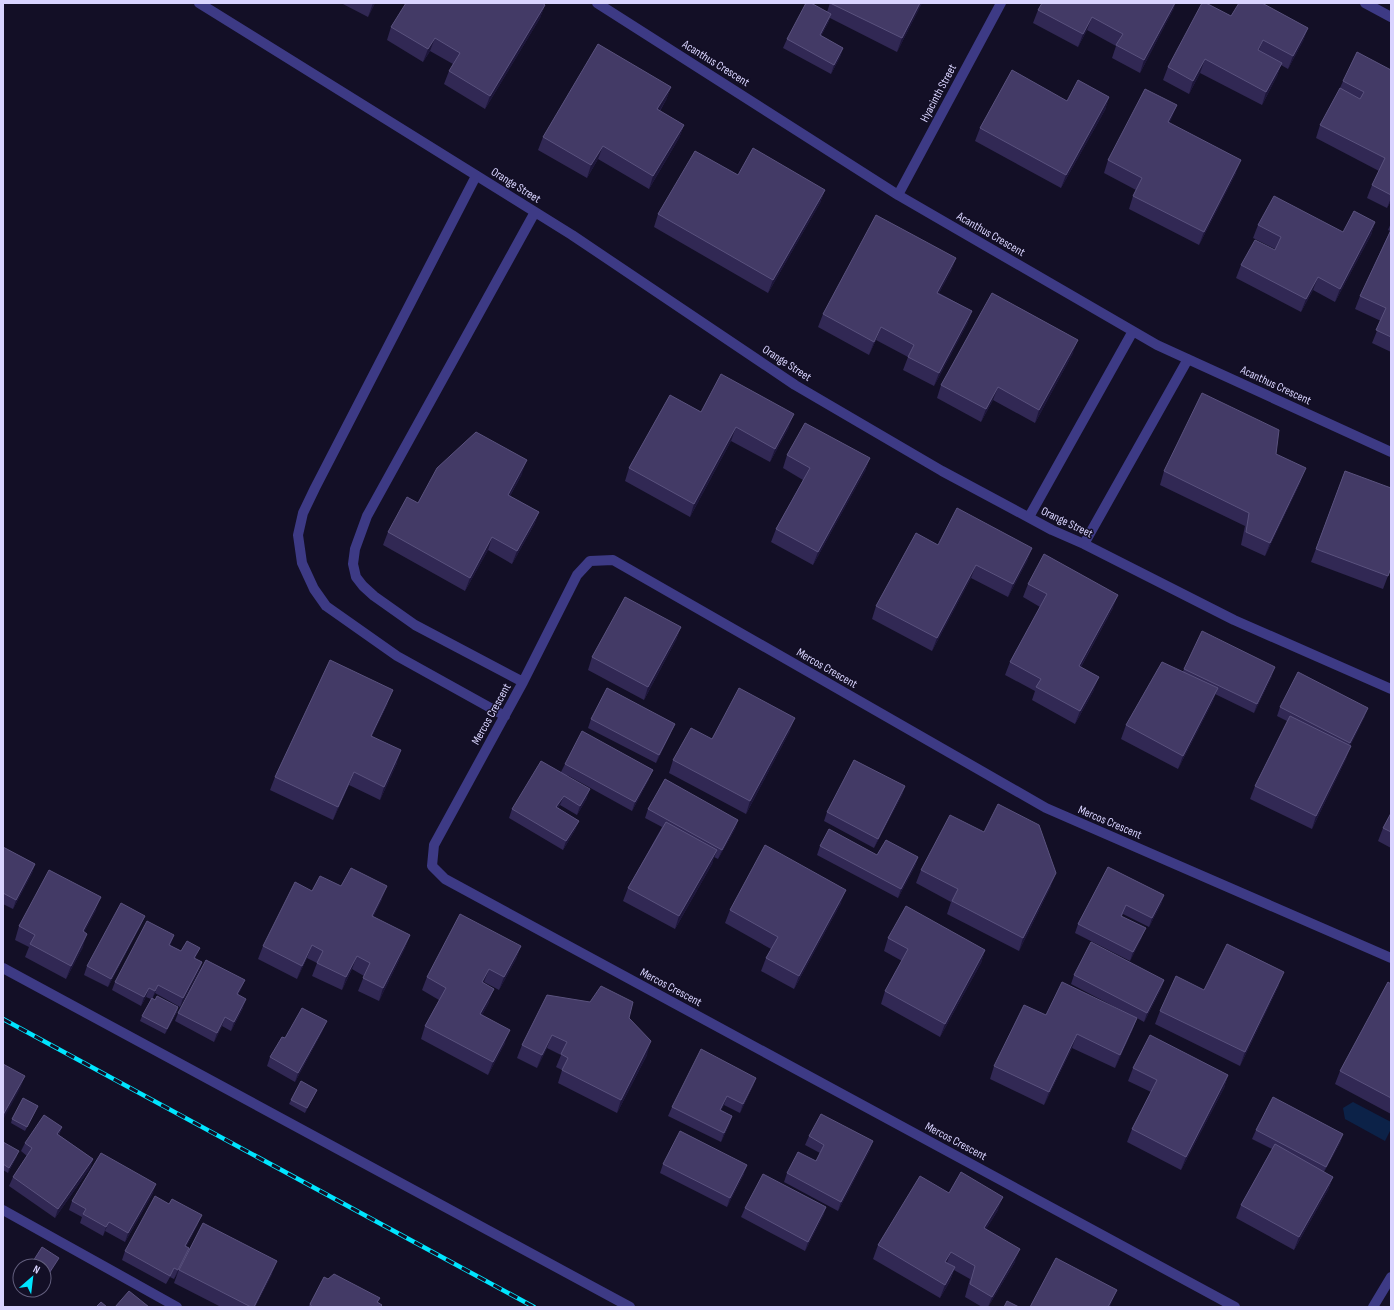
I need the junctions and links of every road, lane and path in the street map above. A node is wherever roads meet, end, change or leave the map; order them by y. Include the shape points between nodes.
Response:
1 (199, 3) edge
2 (1001, 3) edge
3 (1365, 3) edge
4 (601, 4) edge
5 (1391, 16) edge
6 (476, 176) junction
7 (898, 195) junction
8 (535, 212) junction
9 (1133, 331) junction
10 (1188, 359) junction
11 (1391, 452) edge
12 (1029, 517) junction
13 (1084, 544) junction
14 (523, 682) junction
15 (1391, 689) edge
16 (505, 716) junction
17 (1391, 958) edge
18 (3, 968) edge
19 (3, 1210) edge
20 (1391, 1277) edge
21 (177, 1307) edge
22 (630, 1307) edge
23 (1234, 1307) edge
24 (1374, 1307) edge

1 - 6 street, Orange Street
2 - 7 street, Hyacinth Street
3 - 5 street
4 - 7 street, Acanthus Crescent
6 - 8 street, Orange Street
6 - 16 street via 315,488 303,513 298,535 302,563 314,589 326,606 397,656
7 - 9 street, Acanthus Crescent
8 - 12 street, Orange Street via 795,385 942,471
8 - 14 street via 367,516 354,549 356,577 374,596 415,625
9 - 10 street, Acanthus Crescent
9 - 12 street
10 - 11 street, Acanthus Crescent
10 - 13 street
12 - 13 street, Orange Street
13 - 15 street, Orange Street via 1234,620
14 - 16 street, Mercos Crescent
14 - 17 street, Mercos Crescent via 578,575 590,561 613,560 1046,808
16 - 23 street, Mercos Crescent via 434,845 432,866 445,879
18 - 22 street
19 - 21 street
20 - 24 street

